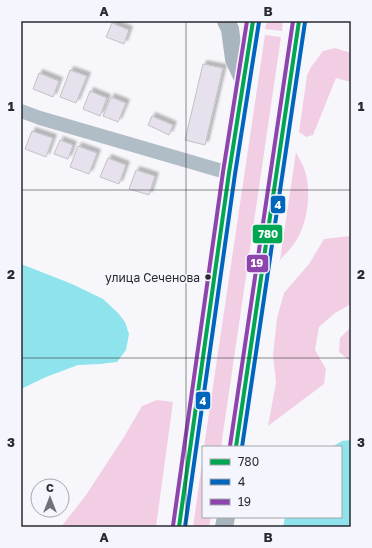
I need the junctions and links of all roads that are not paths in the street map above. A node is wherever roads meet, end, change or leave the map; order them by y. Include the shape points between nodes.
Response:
1 (226, 21) edge
2 (253, 21) edge
3 (299, 21) edge
4 (243, 80) junction
5 (21, 111) edge
6 (229, 173) junction
7 (236, 446) edge
8 (179, 527) edge

1 - 4 main road via 230,29 234,59
2 - 4 main road
3 - 7 main road
4 - 6 main road
5 - 6 street
6 - 8 main road

